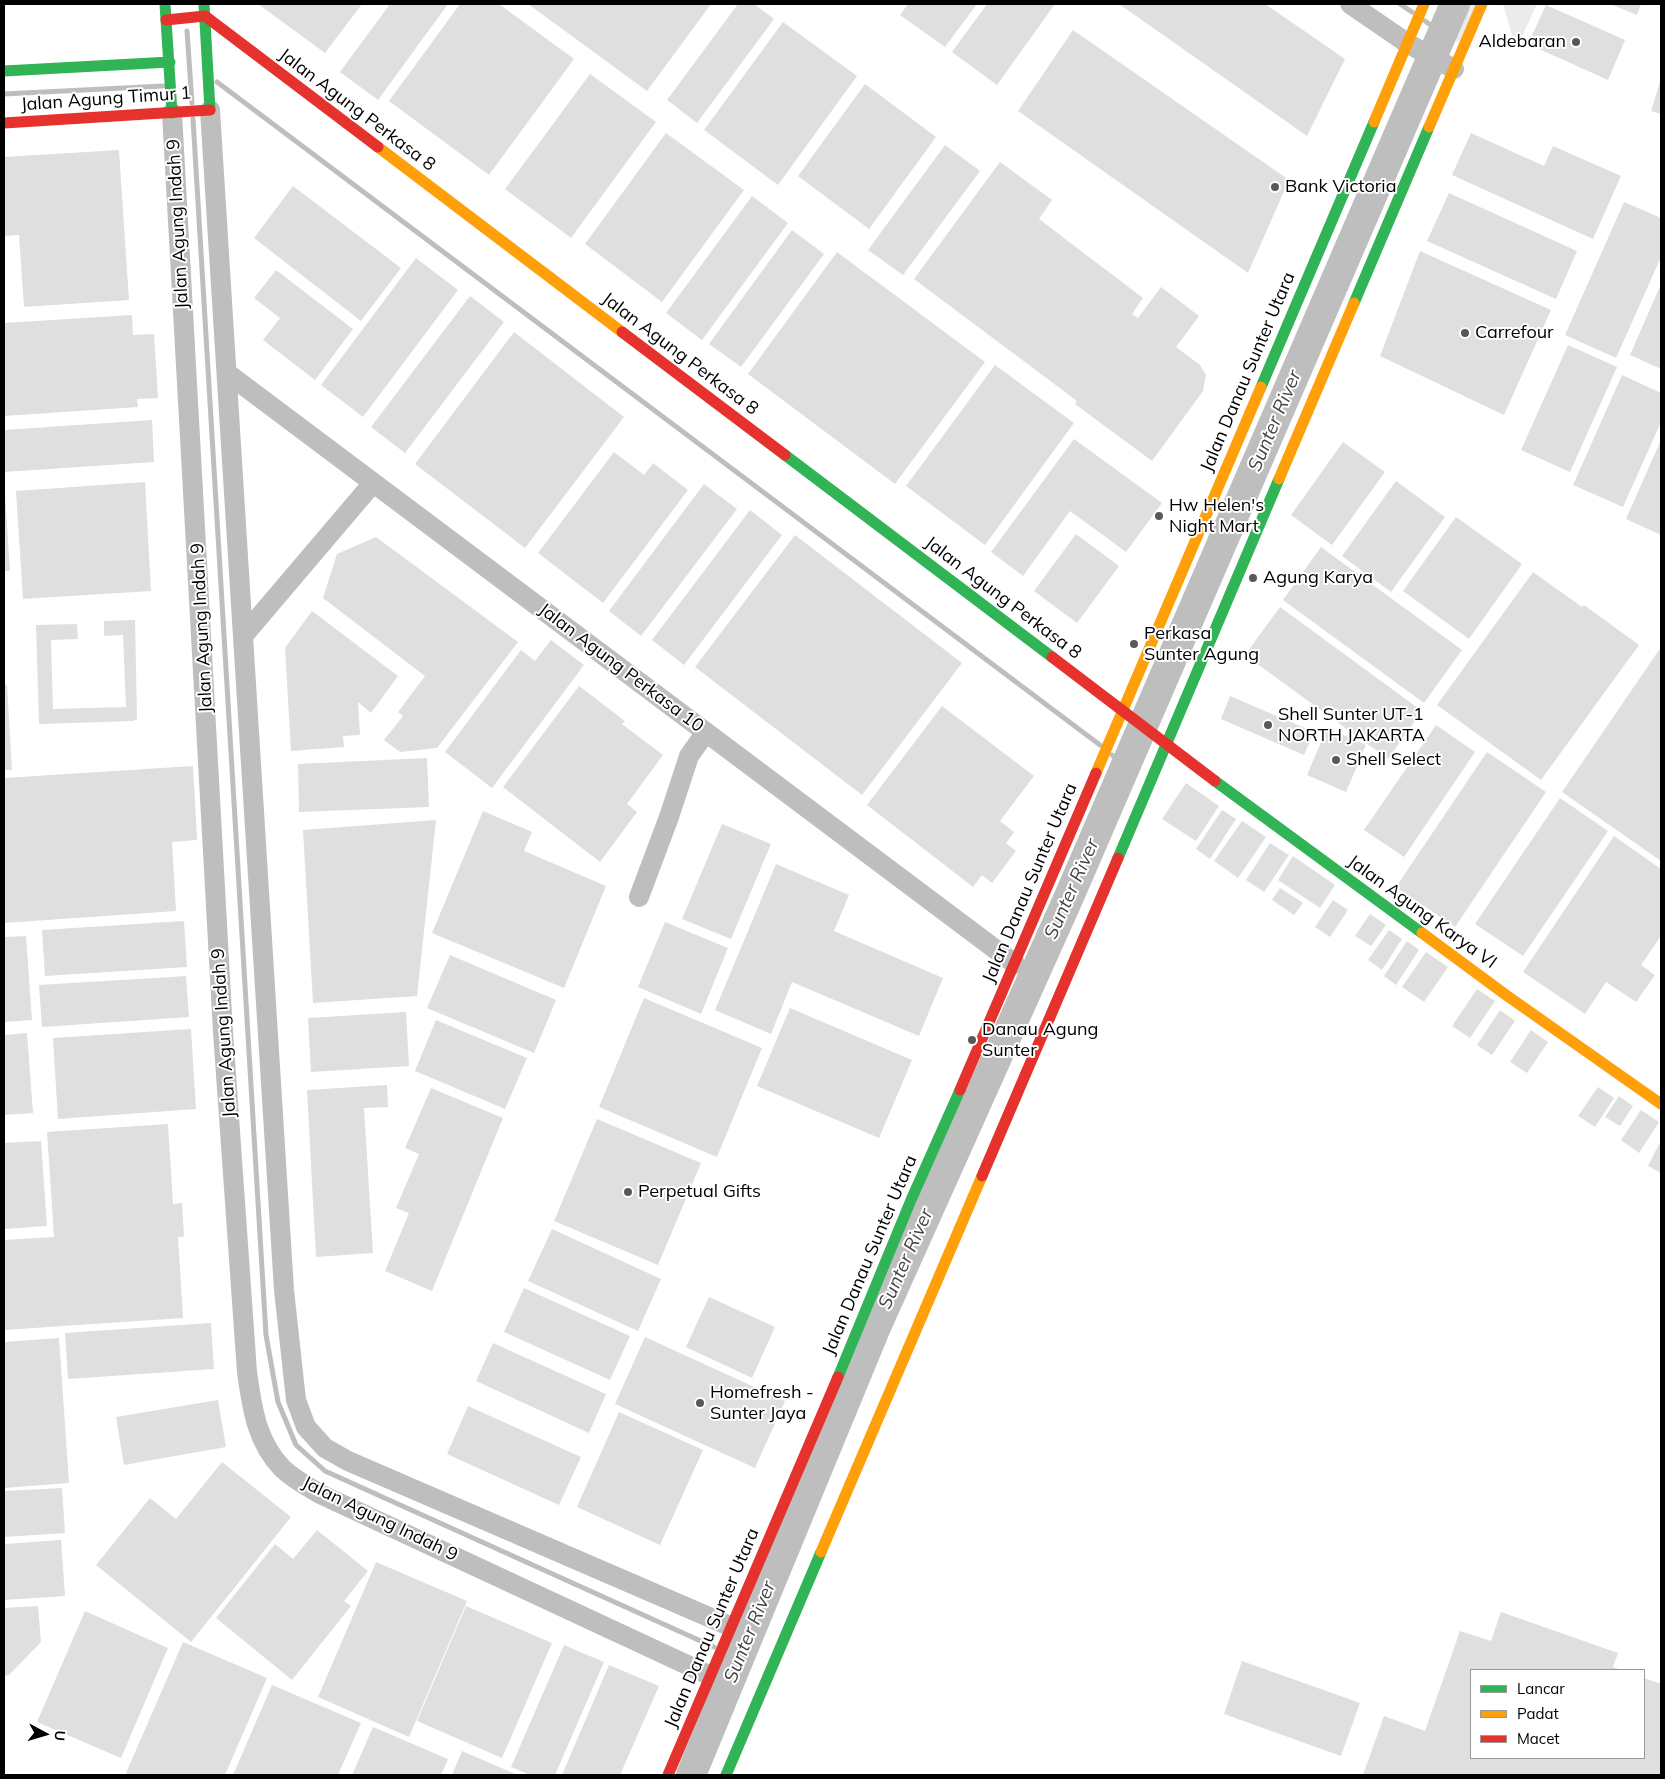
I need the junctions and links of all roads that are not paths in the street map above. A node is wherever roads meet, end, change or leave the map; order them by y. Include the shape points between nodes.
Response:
1 (165, 4) edge
2 (204, 4) edge
3 (1350, 4) edge
4 (1424, 4) edge
5 (1482, 4) edge
6 (204, 16) junction
7 (166, 20) junction
8 (1412, 45) junction
9 (170, 66) junction
10 (1450, 67) junction
11 (4, 71) edge
12 (174, 110) junction
13 (204, 111) junction
14 (4, 123) edge
15 (227, 373) junction
16 (373, 482) junction
17 (243, 636) junction
18 (1126, 713) junction
19 (706, 732) junction
20 (1161, 740) junction
21 (639, 898) dead end
22 (1015, 964) junction
23 (1661, 1104) edge
24 (725, 1642) junction
25 (711, 1676) junction
26 (668, 1775) edge
27 (726, 1775) edge

1 - 7 main road
2 - 6 main road
3 - 8 street
4 - 8 main road, Jalan Danau Sunter Utara via 1415,24
5 - 10 main road
6 - 7 main road
6 - 13 main road via 209,82
6 - 18 main road, Jalan Agung Perkasa 8
7 - 9 main road
8 - 10 street
8 - 18 main road, Jalan Danau Sunter Utara
9 - 11 main road, Jalan Agung Timur 1
9 - 12 main road
10 - 20 main road
12 - 13 main road, Jalan Agung Timur 1
12 - 14 main road, Jalan Agung Timur 1
12 - 25 street, Jalan Agung Indah 9 via 223,1032 247,1372 254,1416 261,1435 281,1467 320,1494
13 - 15 street
15 - 16 street, Jalan Agung Perkasa 10
15 - 17 street
16 - 17 street
16 - 19 street, Jalan Agung Perkasa 10
17 - 24 street via 284,1290 296,1400 306,1427 325,1448 348,1461
18 - 20 main road, Jalan Agung Perkasa 8
18 - 22 main road, Jalan Danau Sunter Utara via 1102,759
19 - 21 street via 689,756
19 - 22 street, Jalan Agung Perkasa 10
20 - 23 main road, Jalan Agung Karya VI via 1506,995
20 - 27 main road
22 - 24 main road, Jalan Danau Sunter Utara via 911,1200
24 - 25 main road, Jalan Danau Sunter Utara
25 - 26 main road, Jalan Danau Sunter Utara

